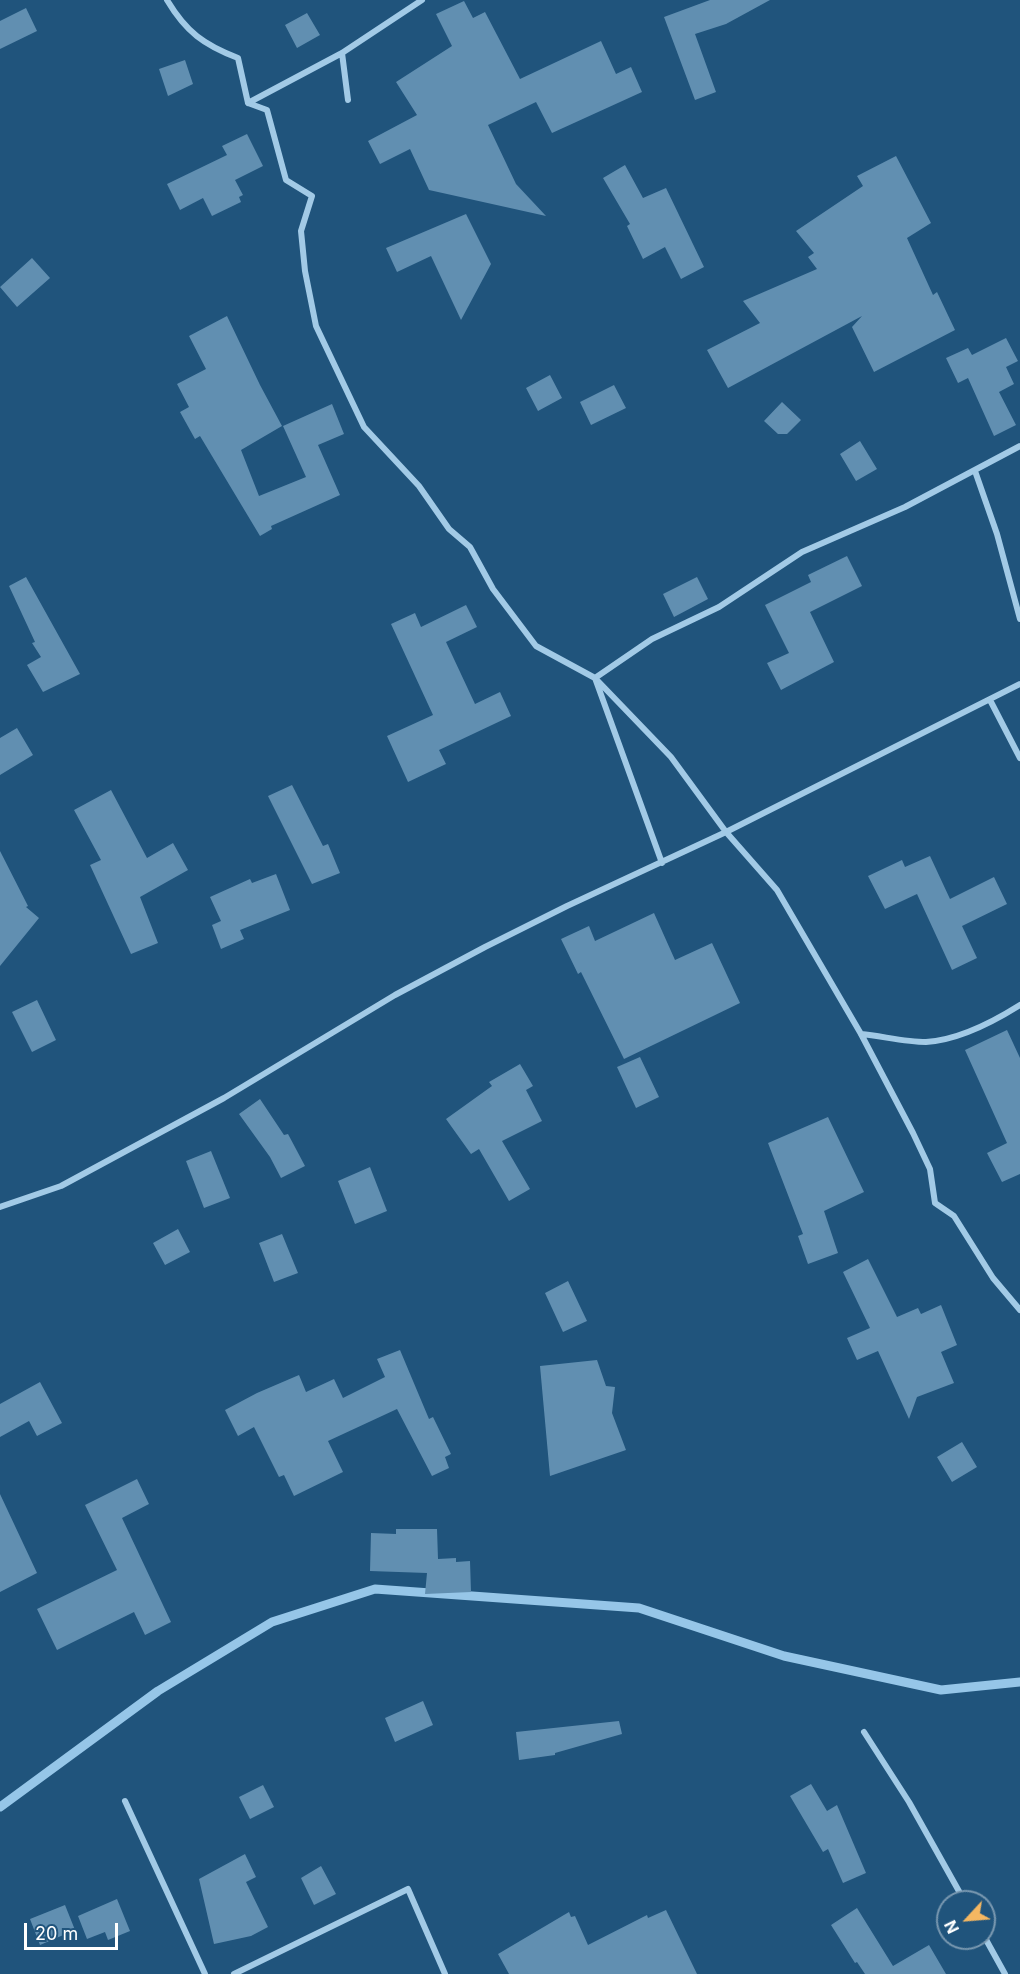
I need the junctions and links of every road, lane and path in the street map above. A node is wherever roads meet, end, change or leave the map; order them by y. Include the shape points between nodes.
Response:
1 (167, 0) edge
2 (422, 0) edge
3 (342, 53) junction
4 (348, 100) dead end
5 (248, 103) junction
6 (1020, 446) edge
7 (975, 471) junction
8 (1020, 619) edge
9 (595, 678) junction
10 (1020, 684) edge
11 (990, 700) junction
12 (1020, 758) edge
13 (726, 832) junction
14 (662, 863) junction
15 (1020, 1005) edge
16 (861, 1034) junction
17 (0, 1207) edge
18 (1020, 1310) edge
19 (864, 1732) dead end
20 (125, 1801) dead end
21 (958, 1890) edge
22 (992, 1950) edge
23 (205, 1974) edge
24 (234, 1974) edge
25 (445, 1974) edge
26 (1005, 1974) edge

1 - 5 street via 196,37 238,58
2 - 3 street
3 - 4 street
3 - 5 street
5 - 9 street via 267,110 286,180 312,196 301,231 316,326 364,427 419,486 449,529 470,547 493,589 536,646
6 - 7 street
7 - 8 street
7 - 9 street via 802,552 719,607 652,639
9 - 13 street via 671,758
9 - 14 street
10 - 11 street
11 - 12 street
11 - 13 street
13 - 14 street
13 - 16 street via 777,890
14 - 17 street via 567,906 395,995 224,1098 61,1186
15 - 16 street via 995,1021 925,1042
16 - 18 street via 930,1169 935,1203 954,1216 993,1278
19 - 21 street
20 - 23 street
22 - 26 street
24 - 25 street via 408,1889

